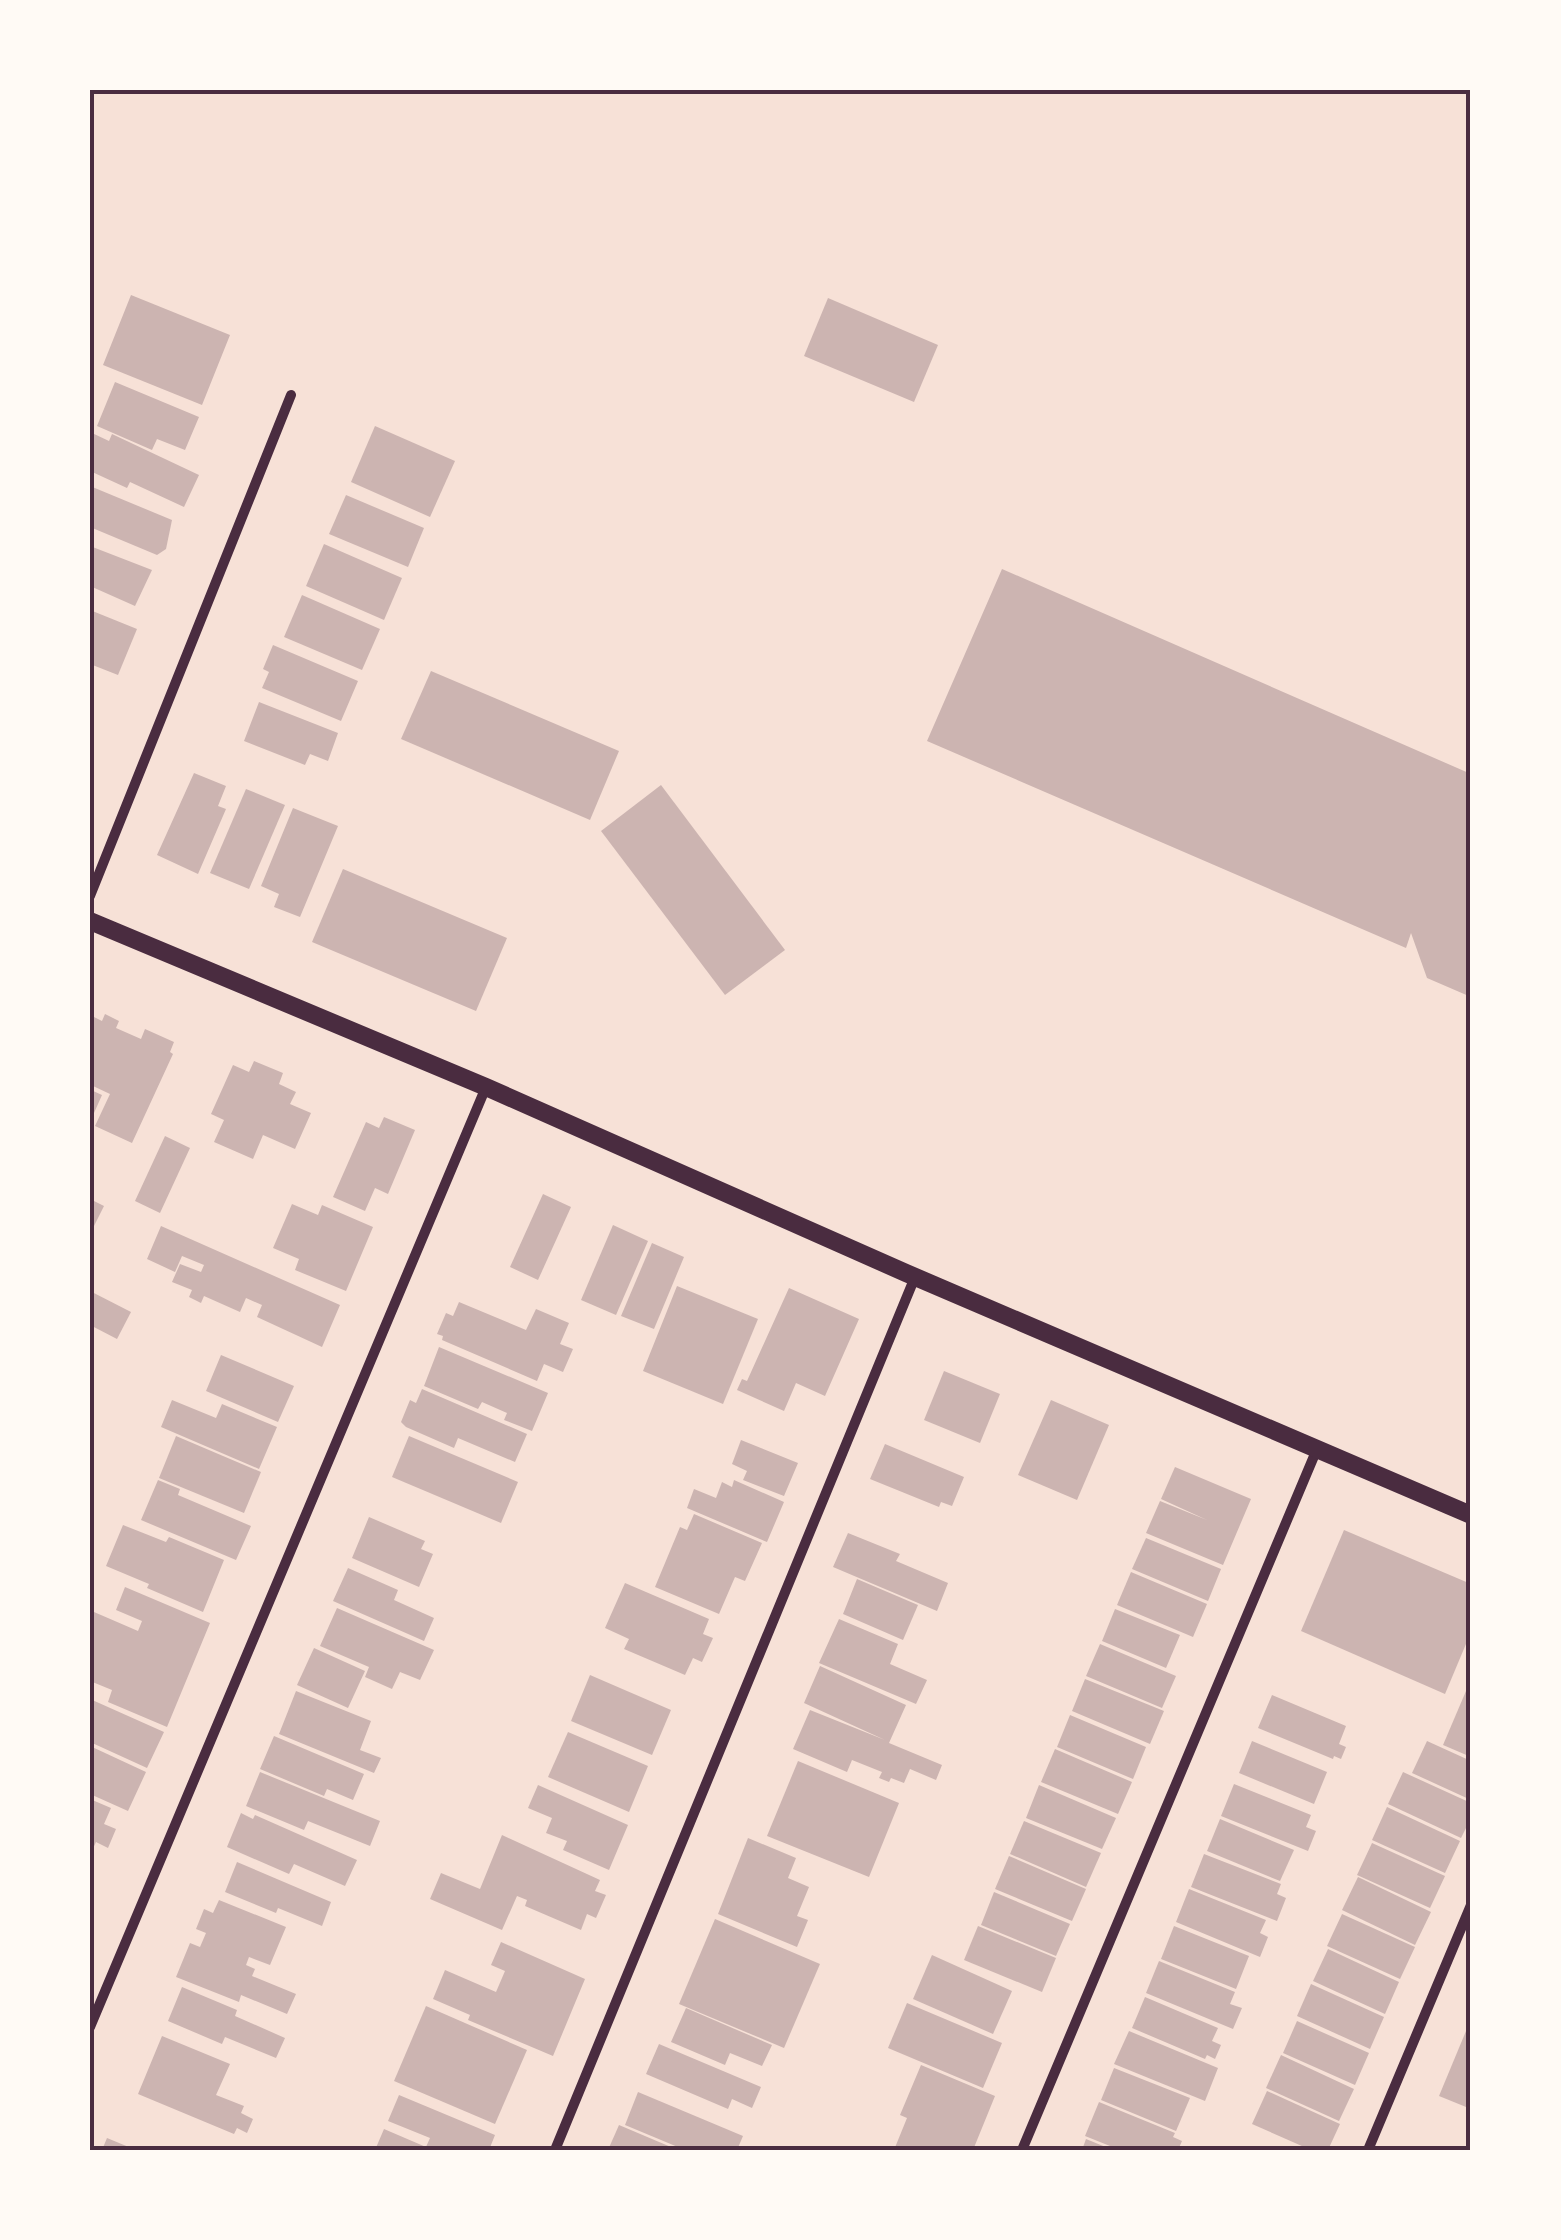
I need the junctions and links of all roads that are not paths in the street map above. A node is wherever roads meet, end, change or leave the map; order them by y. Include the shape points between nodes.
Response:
1 (291, 395) dead end
2 (90, 896) edge
3 (90, 921) edge
4 (486, 1088) junction
5 (915, 1277) junction
6 (1317, 1449) junction
7 (1471, 1514) edge
8 (1471, 1905) edge
9 (90, 2028) edge
10 (555, 2150) edge
11 (1022, 2150) edge
12 (1368, 2150) edge

1 - 2 street
3 - 4 street
4 - 5 street
4 - 9 street
5 - 6 street
5 - 10 street
6 - 7 street
6 - 11 street
8 - 12 street

